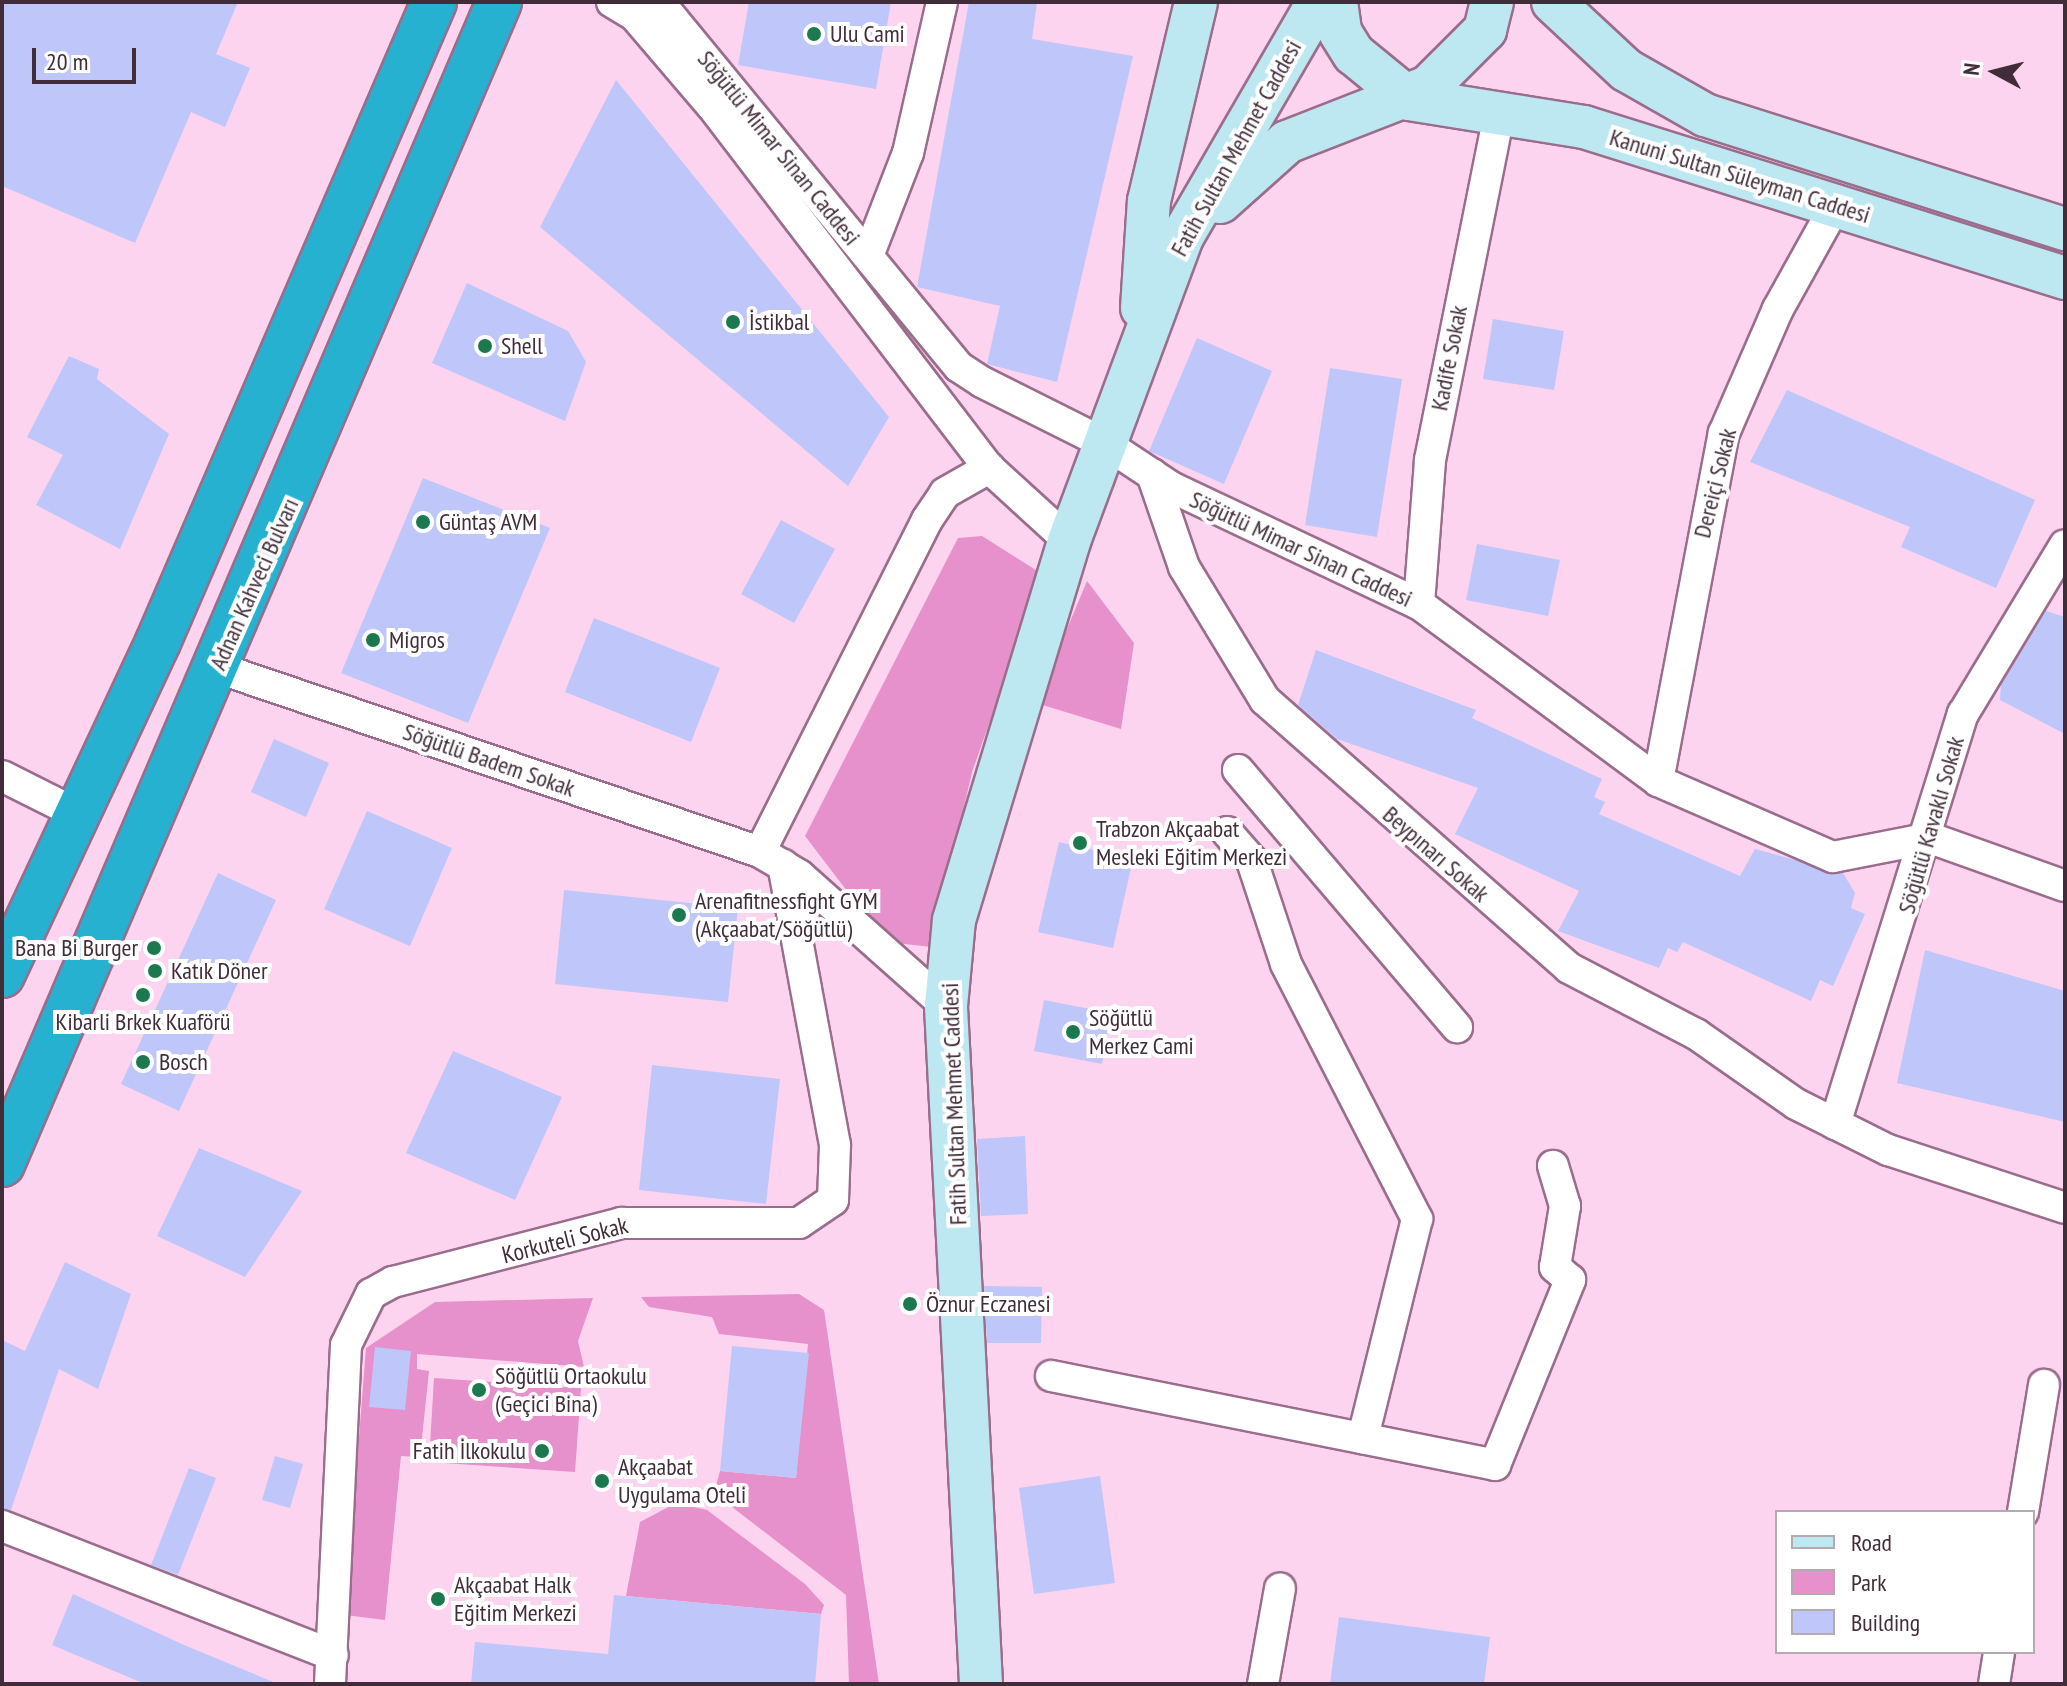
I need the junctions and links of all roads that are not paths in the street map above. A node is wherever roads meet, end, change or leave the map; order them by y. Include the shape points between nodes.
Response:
1 (434, 2) edge
2 (499, 2) edge
3 (612, 2) edge
4 (659, 2) edge
5 (942, 2) edge
6 (1196, 2) edge
7 (1318, 2) edge
8 (1336, 2) edge
9 (1492, 2) edge
10 (1553, 2) edge
11 (1409, 99) junction
12 (1499, 115) junction
13 (1835, 206) junction
14 (2065, 229) edge
15 (868, 256) junction
16 (2065, 278) edge
17 (1160, 297) junction
18 (1139, 361) junction
19 (1106, 444) junction
20 (989, 468) junction
21 (1152, 474) junction
22 (1069, 541) junction
23 (2065, 545) edge
24 (1419, 604) junction
25 (218, 668) junction
26 (1238, 770) dead end
27 (2, 776) edge
28 (1658, 781) junction
29 (78, 814) junction
30 (1227, 832) dead end
31 (1930, 838) junction
32 (772, 859) junction
33 (2065, 886) edge
34 (2, 975) edge
35 (946, 1006) junction
36 (1457, 1027) dead end
37 (1835, 1124) junction
38 (2, 1164) edge
39 (1553, 1166) dead end
40 (2065, 1208) edge
41 (1051, 1376) dead end
42 (2044, 1385) dead end
43 (1363, 1438) junction
44 (2023, 1510) edge
45 (2, 1526) edge
46 (1280, 1589) dead end
47 (1999, 1654) edge
48 (331, 1669) edge
49 (981, 1684) edge
50 (1263, 1684) edge
51 (1994, 1684) edge

1 - 29 highway
2 - 25 highway, Adnan Kahveci Bulvarı
3 - 20 street, Söğütlü Mimar Sinan Caddesi via 635,16 712,106
4 - 15 street, Söğütlü Mimar Sinan Caddesi
5 - 15 street via 908,153
6 - 18 street, Fatih Sultan Mehmet Caddesi via 1149,201
7 - 17 street, Fatih Sultan Mehmet Caddesi via 1200,203
8 - 11 street via 1340,32 1354,54
9 - 11 street, Fatih Sultan Mehmet Caddesi via 1485,30 1462,58
10 - 14 street, Kanuni Sultan Süleyman Caddesi via 1626,70 1705,115
11 - 12 street, Kanuni Sultan Süleyman Caddesi
11 - 17 street, Fatih Sultan Mehmet Caddesi via 1336,118 1260,160 1220,202
12 - 13 street, Kanuni Sultan Süleyman Caddesi via 1584,127
12 - 24 street, Kadife Sokak via 1430,460
13 - 16 street, Kanuni Sultan Süleyman Caddesi
13 - 28 street, Dereiçi Sokak via 1778,309 1724,433
15 - 19 street, Söğütlü Mimar Sinan Caddesi via 959,367
17 - 18 street, Fatih Sultan Mehmet Caddesi
18 - 19 street, Fatih Sultan Mehmet Caddesi
19 - 21 street, Söğütlü Mimar Sinan Caddesi
19 - 22 street, Fatih Sultan Mehmet Caddesi
20 - 22 street, Söğütlü Mimar Sinan Caddesi
20 - 32 street via 945,493 927,520
21 - 24 street, Söğütlü Mimar Sinan Caddesi
21 - 37 street, Beypınarı Sokak via 1184,567 1213,618 1265,700 1311,747 1569,968 1696,1034
22 - 35 street, Fatih Sultan Mehmet Caddesi via 970,850
23 - 31 street, Söğütlü Kavaklı Sokak via 1979,677
24 - 28 street, Söğütlü Mimar Sinan Caddesi
25 - 32 street, Söğütlü Badem Sokak
25 - 38 highway, Adnan Kahveci Bulvarı
26 - 36 street
27 - 29 street
28 - 31 street, Söğütlü Mimar Sinan Caddesi via 1833,857
29 - 34 highway
30 - 43 street via 1252,861 1286,964 1417,1219
31 - 33 street
31 - 37 street, Söğütlü Kavaklı Sokak
32 - 35 street, Söğütlü Badem Sokak
32 - 48 street, Korkuteli Sokak via 835,1145 833,1200 799,1223 621,1223 393,1282 371,1294 346,1345
35 - 49 street, Fatih Sultan Mehmet Caddesi
37 - 40 street, Beypınarı Sokak via 1917,1161
39 - 43 street via 1565,1206 1555,1267 1570,1280 1495,1465
41 - 43 street
42 - 44 street
45 - 48 street, Korkuteli Sokak
46 - 50 street
47 - 51 street

